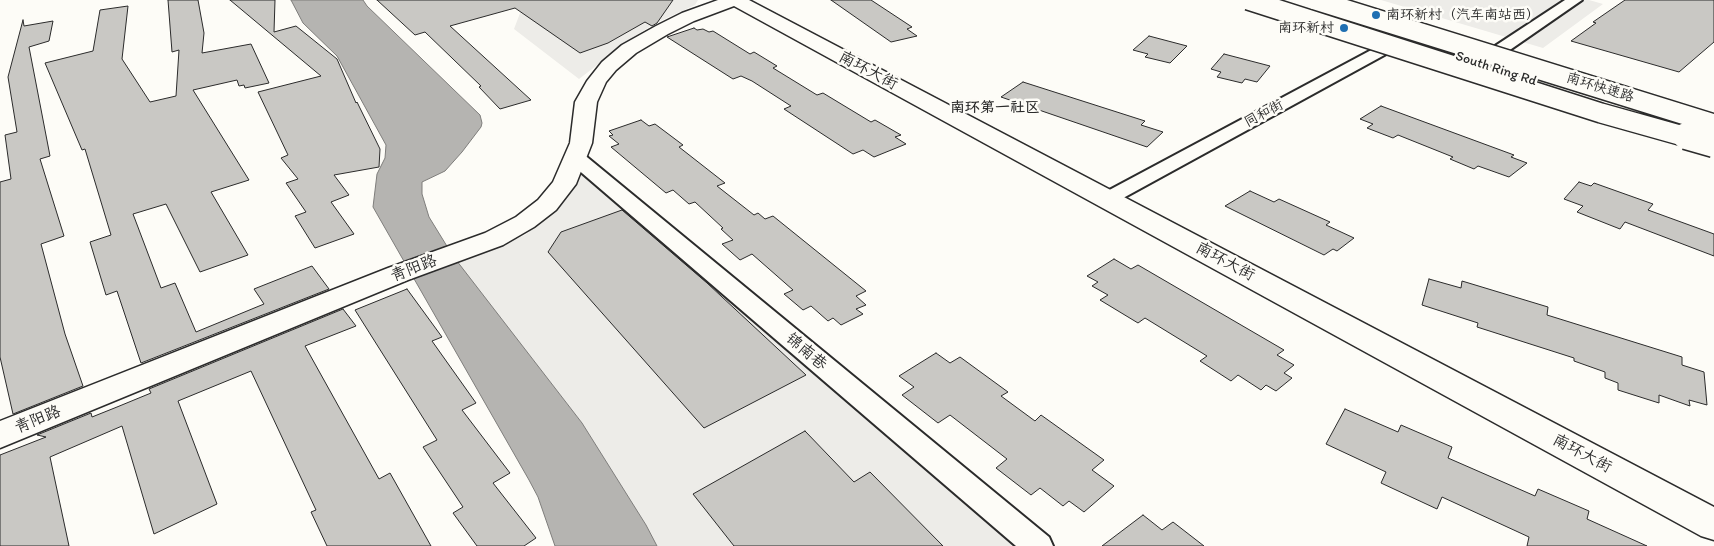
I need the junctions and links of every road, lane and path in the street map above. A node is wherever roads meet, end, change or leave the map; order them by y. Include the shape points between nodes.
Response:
1 (735, 0) edge
2 (1248, 0) edge
3 (1278, 0) edge
4 (1315, 0) edge
5 (1354, 0) edge
6 (1575, 0) edge
7 (1420, 28) dead end
8 (1498, 51) dead end
9 (1714, 116) edge
10 (1714, 124) edge
11 (1714, 138) edge
12 (1714, 144) edge
13 (575, 157) junction
14 (1107, 199) junction
15 (0, 435) edge
16 (1714, 525) edge
17 (1038, 546) edge

1 - 13 main road, 青阳路 via 662,30 629,49 609,66 596,81 586,102 581,142
1 - 14 main road, 南环大街
2 - 12 main road, bridge via 1601,113
3 - 11 main road, South Ring Rd
4 - 10 main road, 南环快速路, bridge
5 - 9 main road via 1628,84
6 - 8 street
7 - 14 street, 同和街
13 - 15 main road, 青阳路 via 564,184 547,205 494,239 398,274
13 - 17 street, 锦南巷
14 - 16 main road, 南环大街

